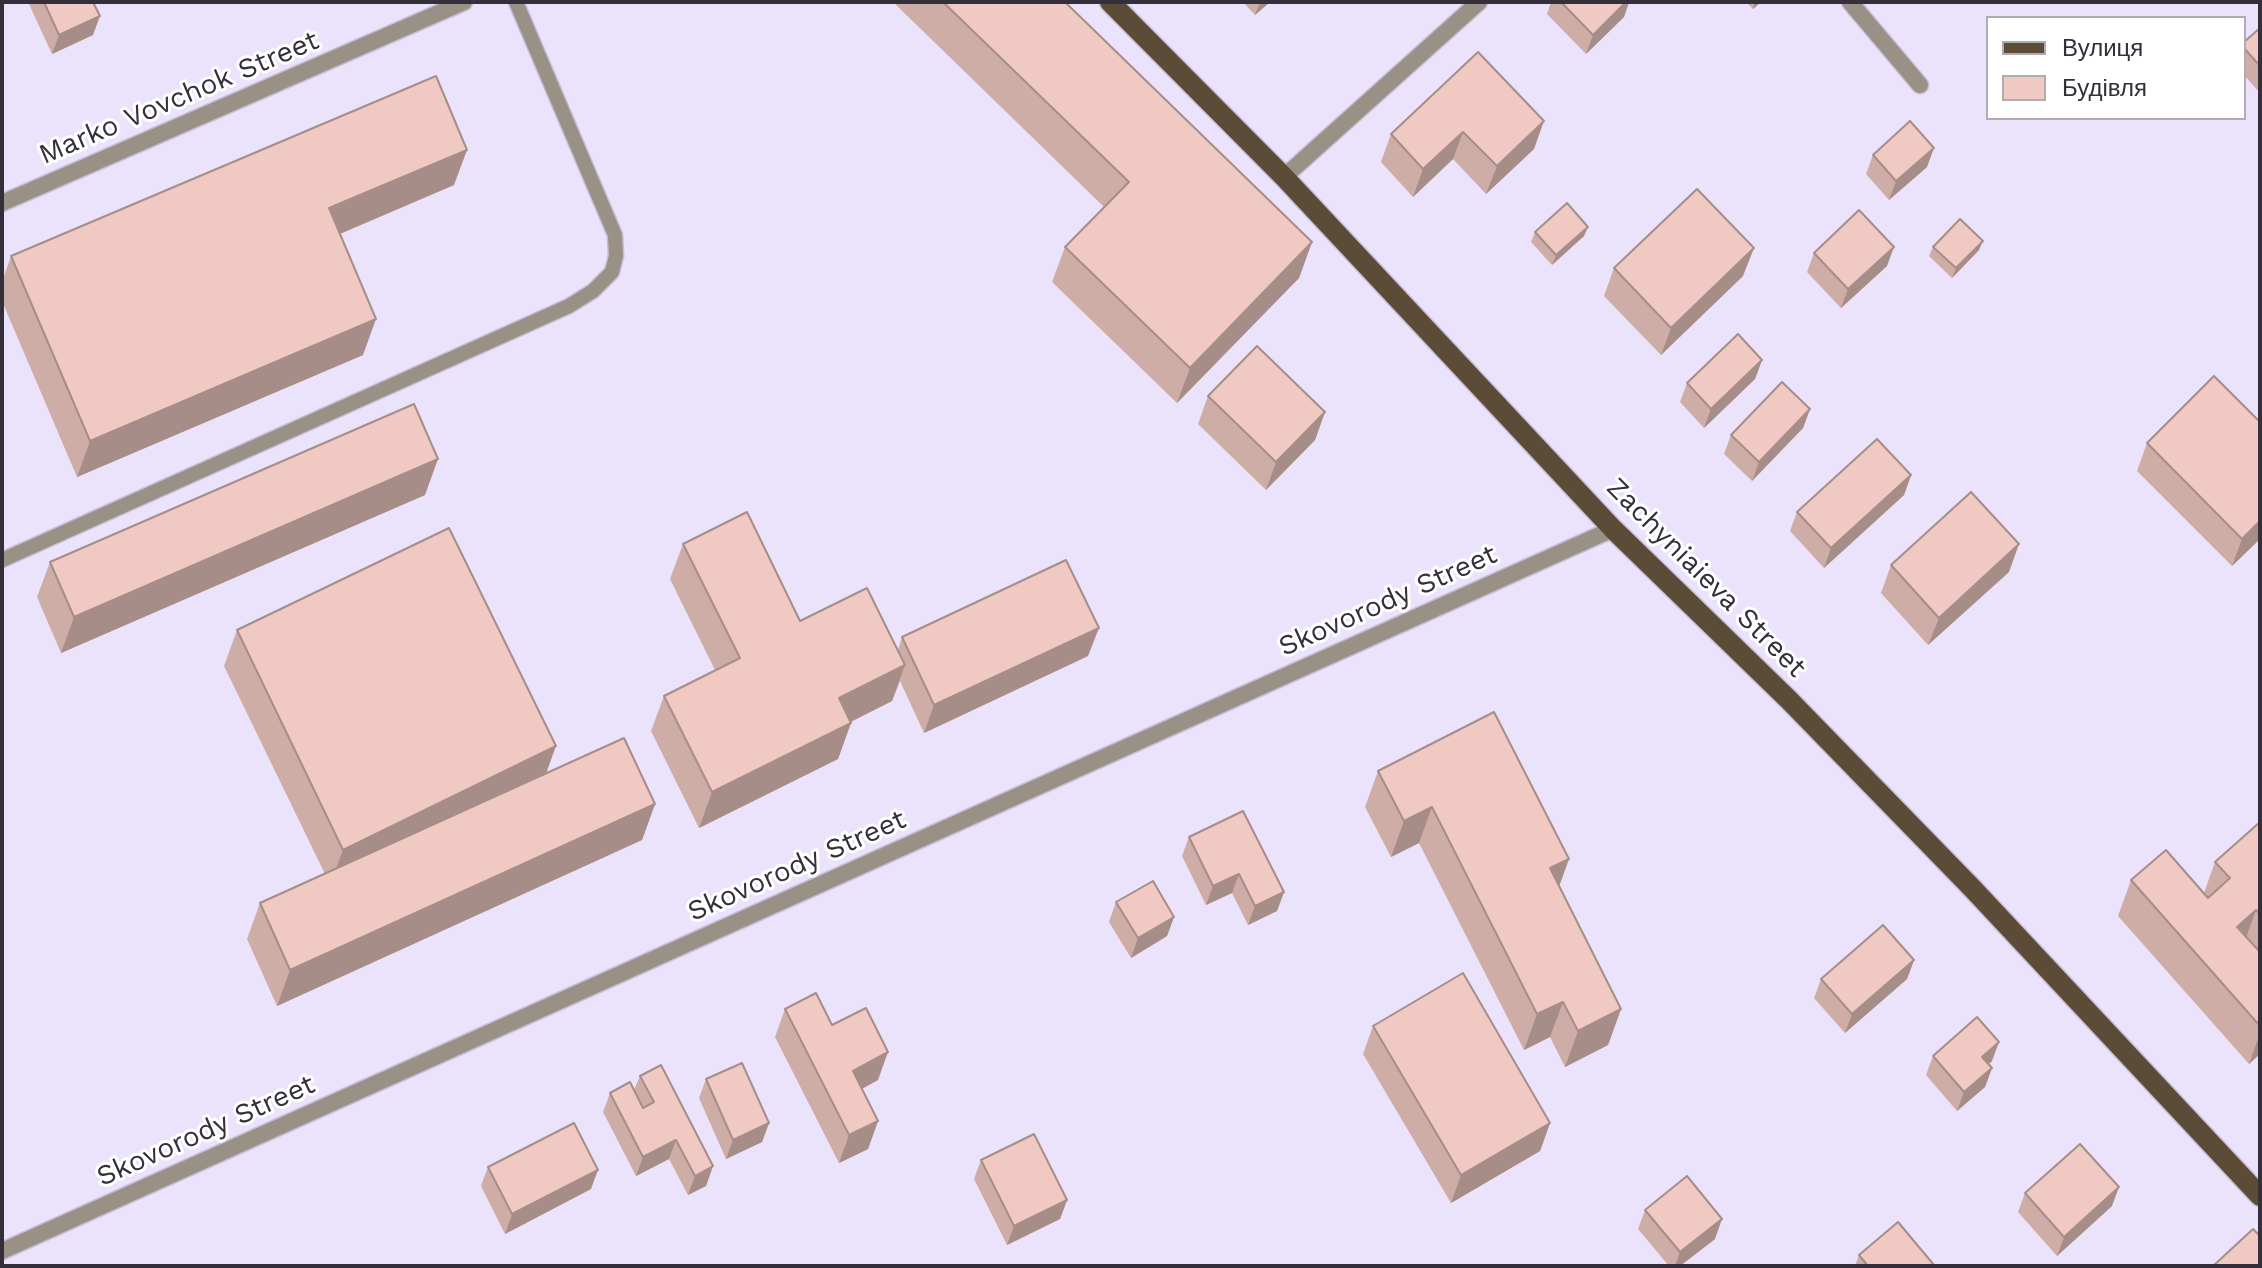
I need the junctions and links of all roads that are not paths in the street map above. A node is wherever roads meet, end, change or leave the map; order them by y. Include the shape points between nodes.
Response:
1 (464, 2) edge
2 (516, 2) edge
3 (1110, 2) edge
4 (1479, 2) edge
5 (1850, 2) edge
6 (1920, 85) dead end
7 (1284, 177) junction
8 (2, 203) edge
9 (1613, 529) junction
10 (3, 555) edge
11 (2260, 1196) edge
12 (2, 1251) edge

1 - 8 street, Marko Vovchok Street
2 - 10 lane via 615,235 612,272 569,306
3 - 7 main road, Zachyniaieva Street
4 - 7 street
5 - 6 street
7 - 9 main road, Zachyniaieva Street
9 - 11 main road, Zachyniaieva Street via 1973,889
9 - 12 street, Skovorody Street

